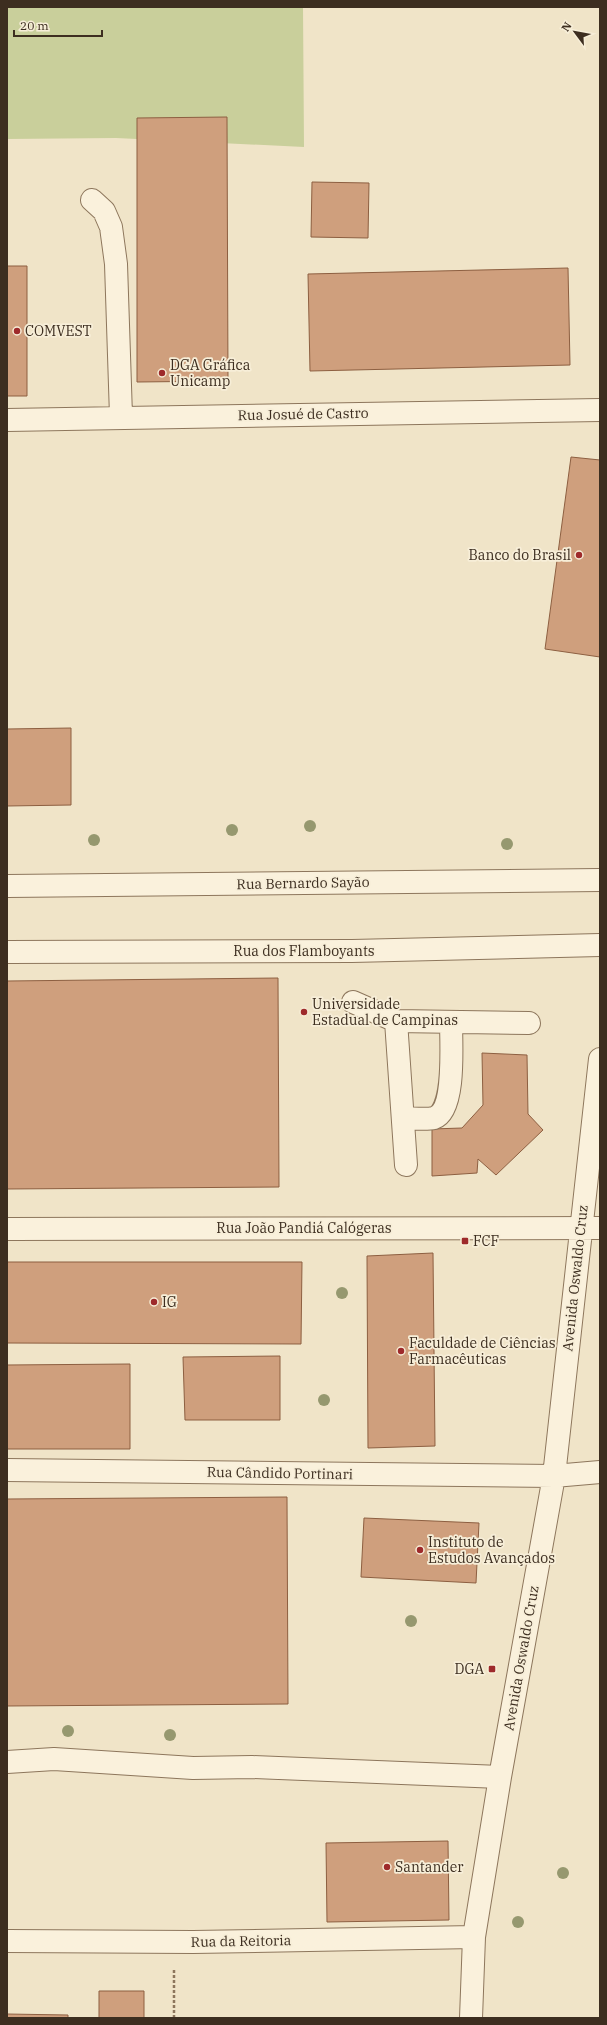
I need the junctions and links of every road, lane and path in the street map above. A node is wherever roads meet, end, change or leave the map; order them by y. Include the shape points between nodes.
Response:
1 (92, 200) dead end
2 (600, 410) edge
3 (121, 416) junction
4 (7, 420) edge
5 (600, 880) edge
6 (7, 886) edge
7 (600, 945) edge
8 (7, 952) edge
9 (353, 1002) dead end
10 (396, 1021) junction
11 (451, 1022) junction
12 (529, 1023) dead end
13 (600, 1060) edge
14 (403, 1118) junction
15 (406, 1165) dead end
16 (590, 1228) edge
17 (7, 1229) edge
18 (7, 1470) edge
19 (600, 1472) edge
20 (554, 1476) junction
21 (7, 1762) edge
22 (500, 1777) junction
23 (474, 1937) junction
24 (7, 1941) edge
25 (174, 1942) junction
26 (174, 2018) edge
27 (471, 2018) edge

1 - 3 street via 104,211 112,235 116,264
2 - 3 street, Rua Josué de Castro
3 - 4 street, Rua Josué de Castro
5 - 6 street, Rua Bernardo Sayão
7 - 8 street, Rua dos Flamboyants via 352,951
9 - 10 street
10 - 11 street
10 - 14 street
11 - 12 street
11 - 14 street via 450,1088 444,1110 434,1118
13 - 16 street, Avenida Oswaldo Cruz
14 - 15 street
16 - 17 street, Rua João Pandiá Calógeras
16 - 20 street, Avenida Oswaldo Cruz
18 - 20 street, Rua Cândido Portinari
19 - 20 street, Rua Cândido Portinari
20 - 22 street, Avenida Oswaldo Cruz
21 - 22 street via 54,1759 193,1768 252,1767
22 - 23 street, Avenida Oswaldo Cruz
23 - 25 street, Rua da Reitoria
23 - 27 street, Avenida Oswaldo Cruz
24 - 25 street, Rua da Reitoria
25 - 26 path

